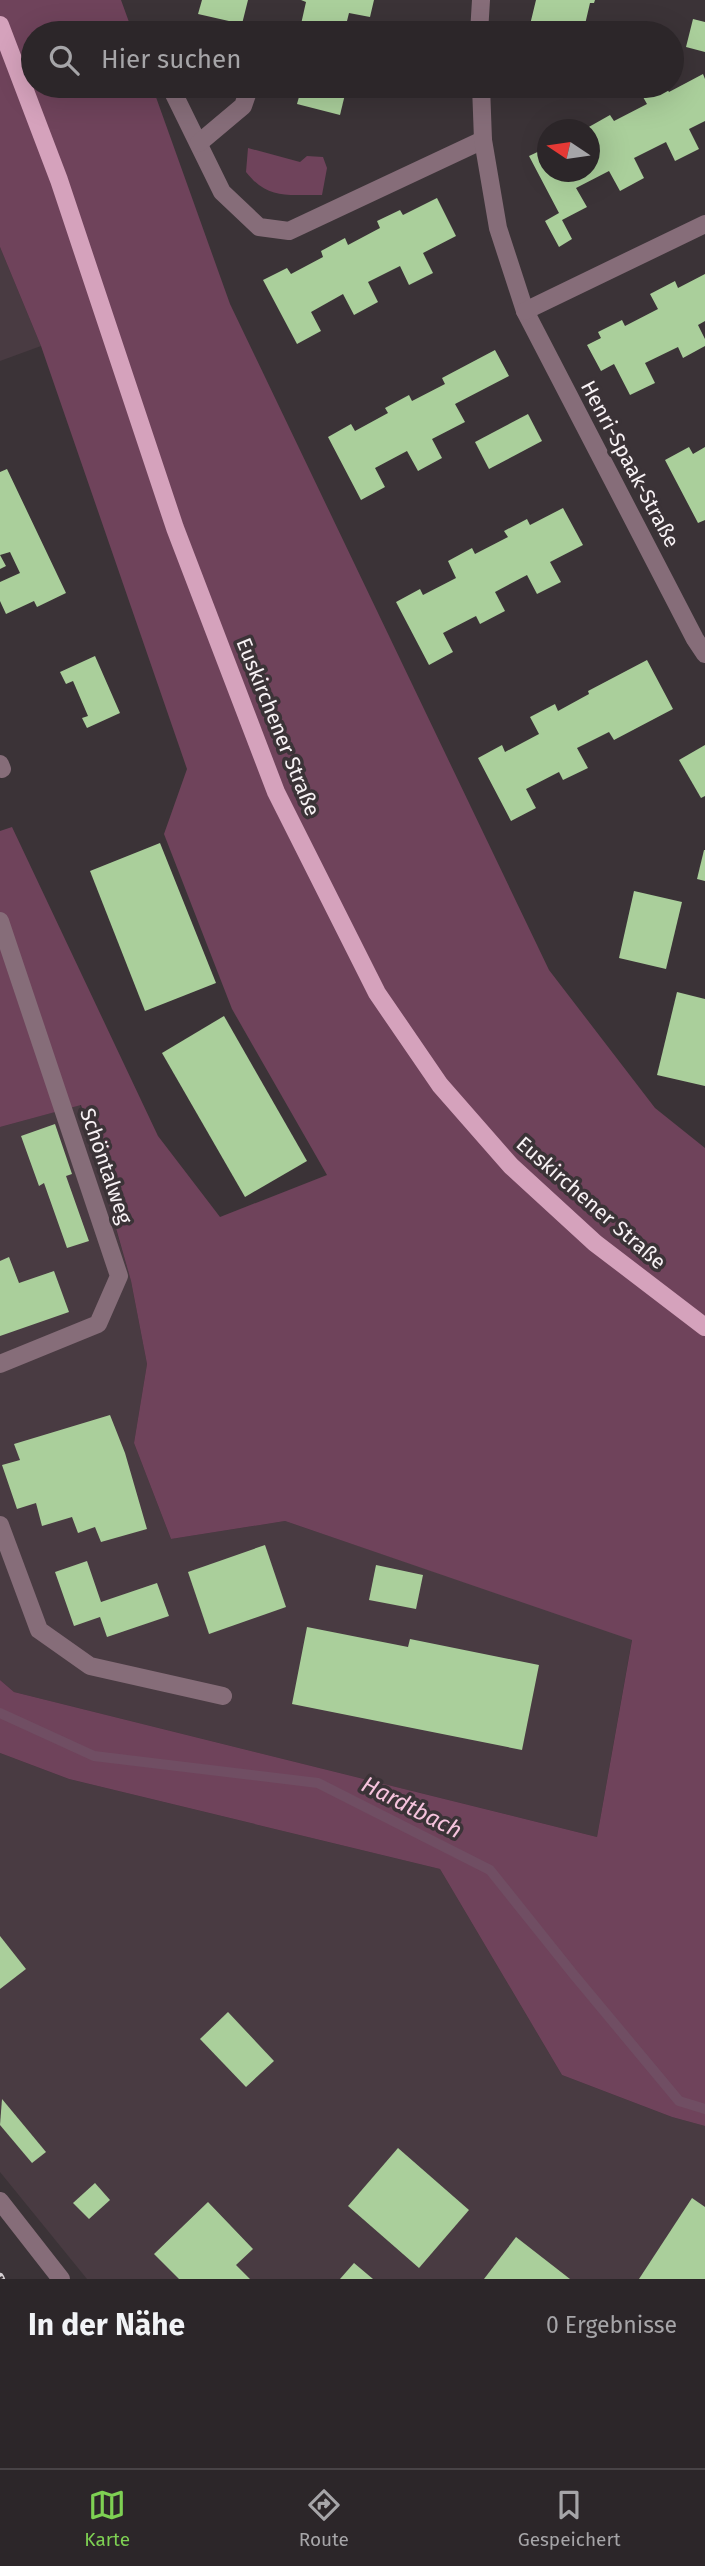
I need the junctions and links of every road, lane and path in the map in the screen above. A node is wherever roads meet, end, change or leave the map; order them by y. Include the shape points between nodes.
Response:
1 (481, 0) edge
2 (480, 21) edge
3 (0, 25) edge
4 (21, 80) edge
5 (28, 98) edge
6 (176, 98) edge
7 (246, 98) edge
8 (481, 98) edge
9 (483, 139) junction
10 (199, 143) junction
11 (705, 224) edge
12 (524, 311) junction
13 (700, 636) edge
14 (705, 654) edge
15 (0, 921) edge
16 (705, 1327) edge
17 (0, 1364) edge
18 (0, 1525) edge
19 (223, 1696) dead end
20 (0, 2201) edge
21 (61, 2279) edge

1 - 2 street
3 - 4 main road, Euskirchener Straße
5 - 16 main road, Euskirchener Straße via 175,528 276,792 377,993 440,1085 510,1166 594,1243
6 - 10 street
7 - 10 street via 243,106
8 - 9 street, Henri-Spaak-Straße
9 - 10 street via 289,232 259,227 222,192
9 - 12 street, Henri-Spaak-Straße via 498,228
11 - 12 street
12 - 13 street, Henri-Spaak-Straße
13 - 14 street, Henri-Spaak-Straße
15 - 17 street, Schöntalweg via 119,1276 98,1324
18 - 19 street via 39,1630 90,1666
20 - 21 street

